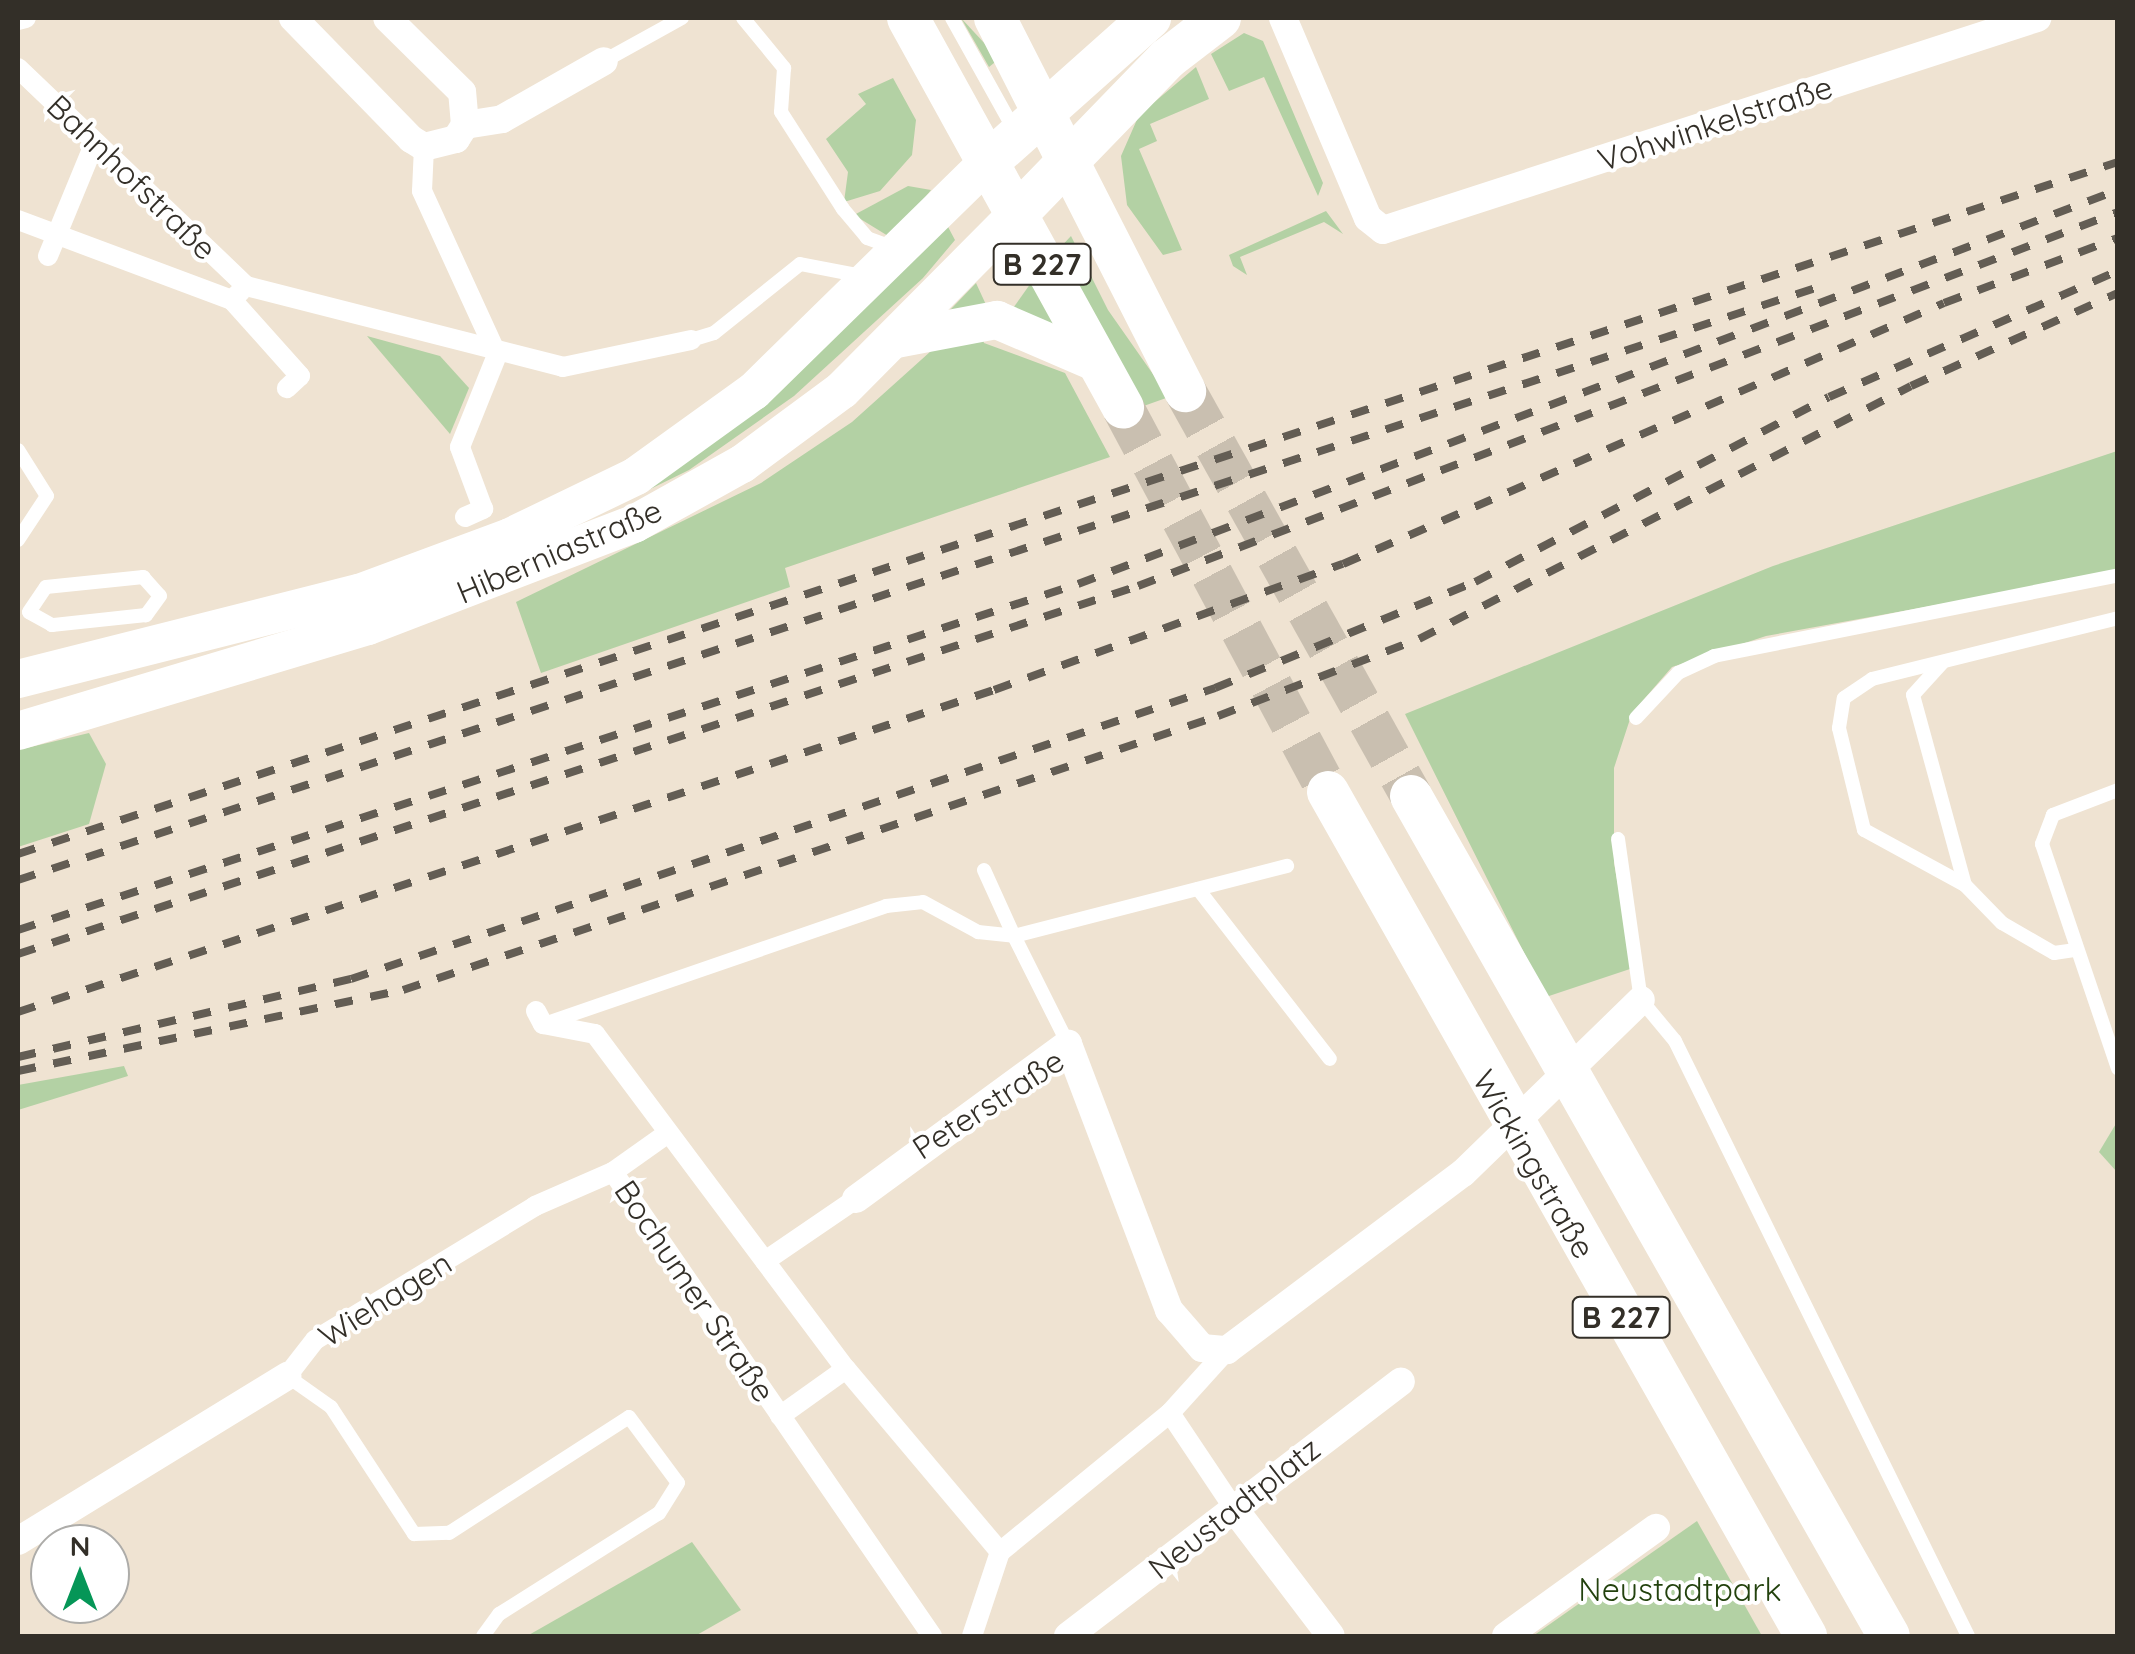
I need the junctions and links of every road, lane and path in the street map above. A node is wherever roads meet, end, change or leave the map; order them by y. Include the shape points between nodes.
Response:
1 (26, 18) edge
2 (292, 18) edge
3 (386, 18) edge
4 (682, 18) edge
5 (743, 18) edge
6 (908, 18) edge
7 (952, 18) edge
8 (996, 18) edge
9 (1150, 18) edge
10 (1220, 18) edge
11 (1283, 18) edge
12 (2036, 18) edge
13 (18, 20) edge
14 (604, 61) joint
15 (18, 68) edge
16 (1028, 120) junction
17 (466, 125) junction
18 (95, 142) junction
19 (424, 147) junction
20 (1066, 161) junction
21 (986, 164) junction
22 (1015, 216) junction
23 (18, 220) edge
24 (57, 234) junction
25 (905, 252) junction
26 (48, 256) dead end
27 (874, 282) junction
28 (239, 293) junction
29 (692, 340) joint
30 (894, 340) junction
31 (497, 355) junction
32 (1099, 364) junction
33 (287, 388) dead end
34 (1185, 390) tunnel mouth
35 (1123, 408) tunnel mouth
36 (18, 450) edge
37 (465, 517) dead end
38 (18, 540) edge
39 (516, 555) junction
40 (2118, 575) edge
41 (24, 613) edge
42 (2118, 618) edge
43 (1942, 664) junction
44 (18, 678) edge
45 (1636, 718) dead end
46 (18, 731) edge
47 (2118, 790) edge
48 (1328, 792) tunnel mouth
49 (1410, 796) tunnel mouth
50 (1618, 840) dead end
51 (1286, 866) dead end
52 (984, 870) dead end
53 (1965, 885) junction
54 (1198, 888) junction
55 (1014, 936) junction
56 (2076, 950) junction
57 (1641, 1000) junction
58 (540, 1017) joint
59 (1068, 1044) junction
60 (1330, 1059) dead end
61 (2118, 1068) edge
62 (1565, 1072) junction
63 (1512, 1127) junction
64 (668, 1133) junction
65 (613, 1172) junction
66 (856, 1200) joint
67 (765, 1260) junction
68 (1227, 1350) junction
69 (846, 1370) junction
70 (287, 1376) junction
71 (1402, 1380) dead end
72 (1170, 1413) junction
73 (780, 1416) junction
74 (1236, 1510) junction
75 (1656, 1528) dead end
76 (18, 1541) edge
77 (1000, 1552) junction
78 (482, 1636) edge
79 (932, 1636) edge
80 (972, 1636) edge
81 (1068, 1636) edge
82 (1331, 1636) edge
83 (1506, 1636) edge
84 (1806, 1636) edge
85 (1889, 1636) edge
86 (1968, 1636) edge

1 - 13 street
2 - 19 street
3 - 17 street via 462,92
4 - 14 lane
5 - 25 lane via 784,68 781,112 844,210 867,238
6 - 21 main road
7 - 16 lane
8 - 16 main road
9 - 16 main road
10 - 20 main road, B 227
11 - 12 street, Vohwinkelstraße via 1368,218 1394,229
14 - 17 street via 502,119
15 - 18 street, Bahnhofstraße
16 - 20 main road
16 - 21 main road
17 - 19 street via 456,138
18 - 24 street
18 - 28 street, Bahnhofstraße
19 - 31 street via 422,191
20 - 22 main road, B 227
20 - 34 main road, B 227
21 - 22 main road, B 227
21 - 25 main road, Hiberniastraße
22 - 30 main road, Hiberniastraße
22 - 32 main road, B 227
23 - 24 street
24 - 26 street
24 - 28 street
25 - 27 main road, Hiberniastraße
27 - 29 lane via 834,264 800,264 714,333
27 - 39 main road, Hiberniastraße via 717,422
28 - 31 street
28 - 33 street, Bahnhofstraße via 300,376
29 - 31 street via 563,367
30 - 32 main road via 997,320
30 - 39 main road, Hiberniastraße via 742,464
31 - 37 street via 460,446 482,509
32 - 35 main road, B 227
36 - 38 lane via 47,496
39 - 44 main road, Hiberniastraße via 112,660
39 - 46 main road, Hiberniastraße via 152,695
40 - 45 lane via 1714,656 1678,673
41 - 41 lane via 52,626 146,615 160,596 143,577 46,588
42 - 43 lane
43 - 53 lane via 1918,678 1913,695
43 - 53 lane via 1850,690 1839,728 1864,830
47 - 56 lane via 2053,816 2042,844
48 - 63 main road, Wickingstraße / B 227
49 - 62 main road, B 227
50 - 57 lane
51 - 54 lane
52 - 55 lane
53 - 56 lane via 2002,923 2054,954
54 - 55 lane
54 - 60 lane
55 - 58 lane via 978,932 923,902 886,906
55 - 59 lane
56 - 61 lane
57 - 62 street
57 - 86 lane via 1675,1041
58 - 64 street, Bochumer Straße via 595,1034
59 - 66 street, Peterstraße
59 - 68 street, Peterstraße via 1168,1310 1202,1348
62 - 63 street
62 - 85 main road, B 227
63 - 68 street
63 - 84 main road, Wickingstraße / B 227
64 - 65 street, Bochumer Straße
64 - 67 street, Bochumer Straße
65 - 70 street, Wiehagen via 535,1206 314,1340
65 - 73 street, Bochumer Straße
66 - 67 street, Peterstraße
67 - 69 street, Bochumer Straße
68 - 72 street
69 - 73 street, Bochumer Straße
69 - 77 street, Bochumer Straße
70 - 76 street, Wiehagen
70 - 78 lane via 331,1406 414,1534 449,1533 629,1417 678,1483 659,1513 499,1614
71 - 74 street, Neustadtplatz
72 - 74 street
72 - 77 street
73 - 79 street, Bochumer Straße
74 - 81 street, Neustadtplatz
74 - 82 street
75 - 83 street
77 - 80 street

